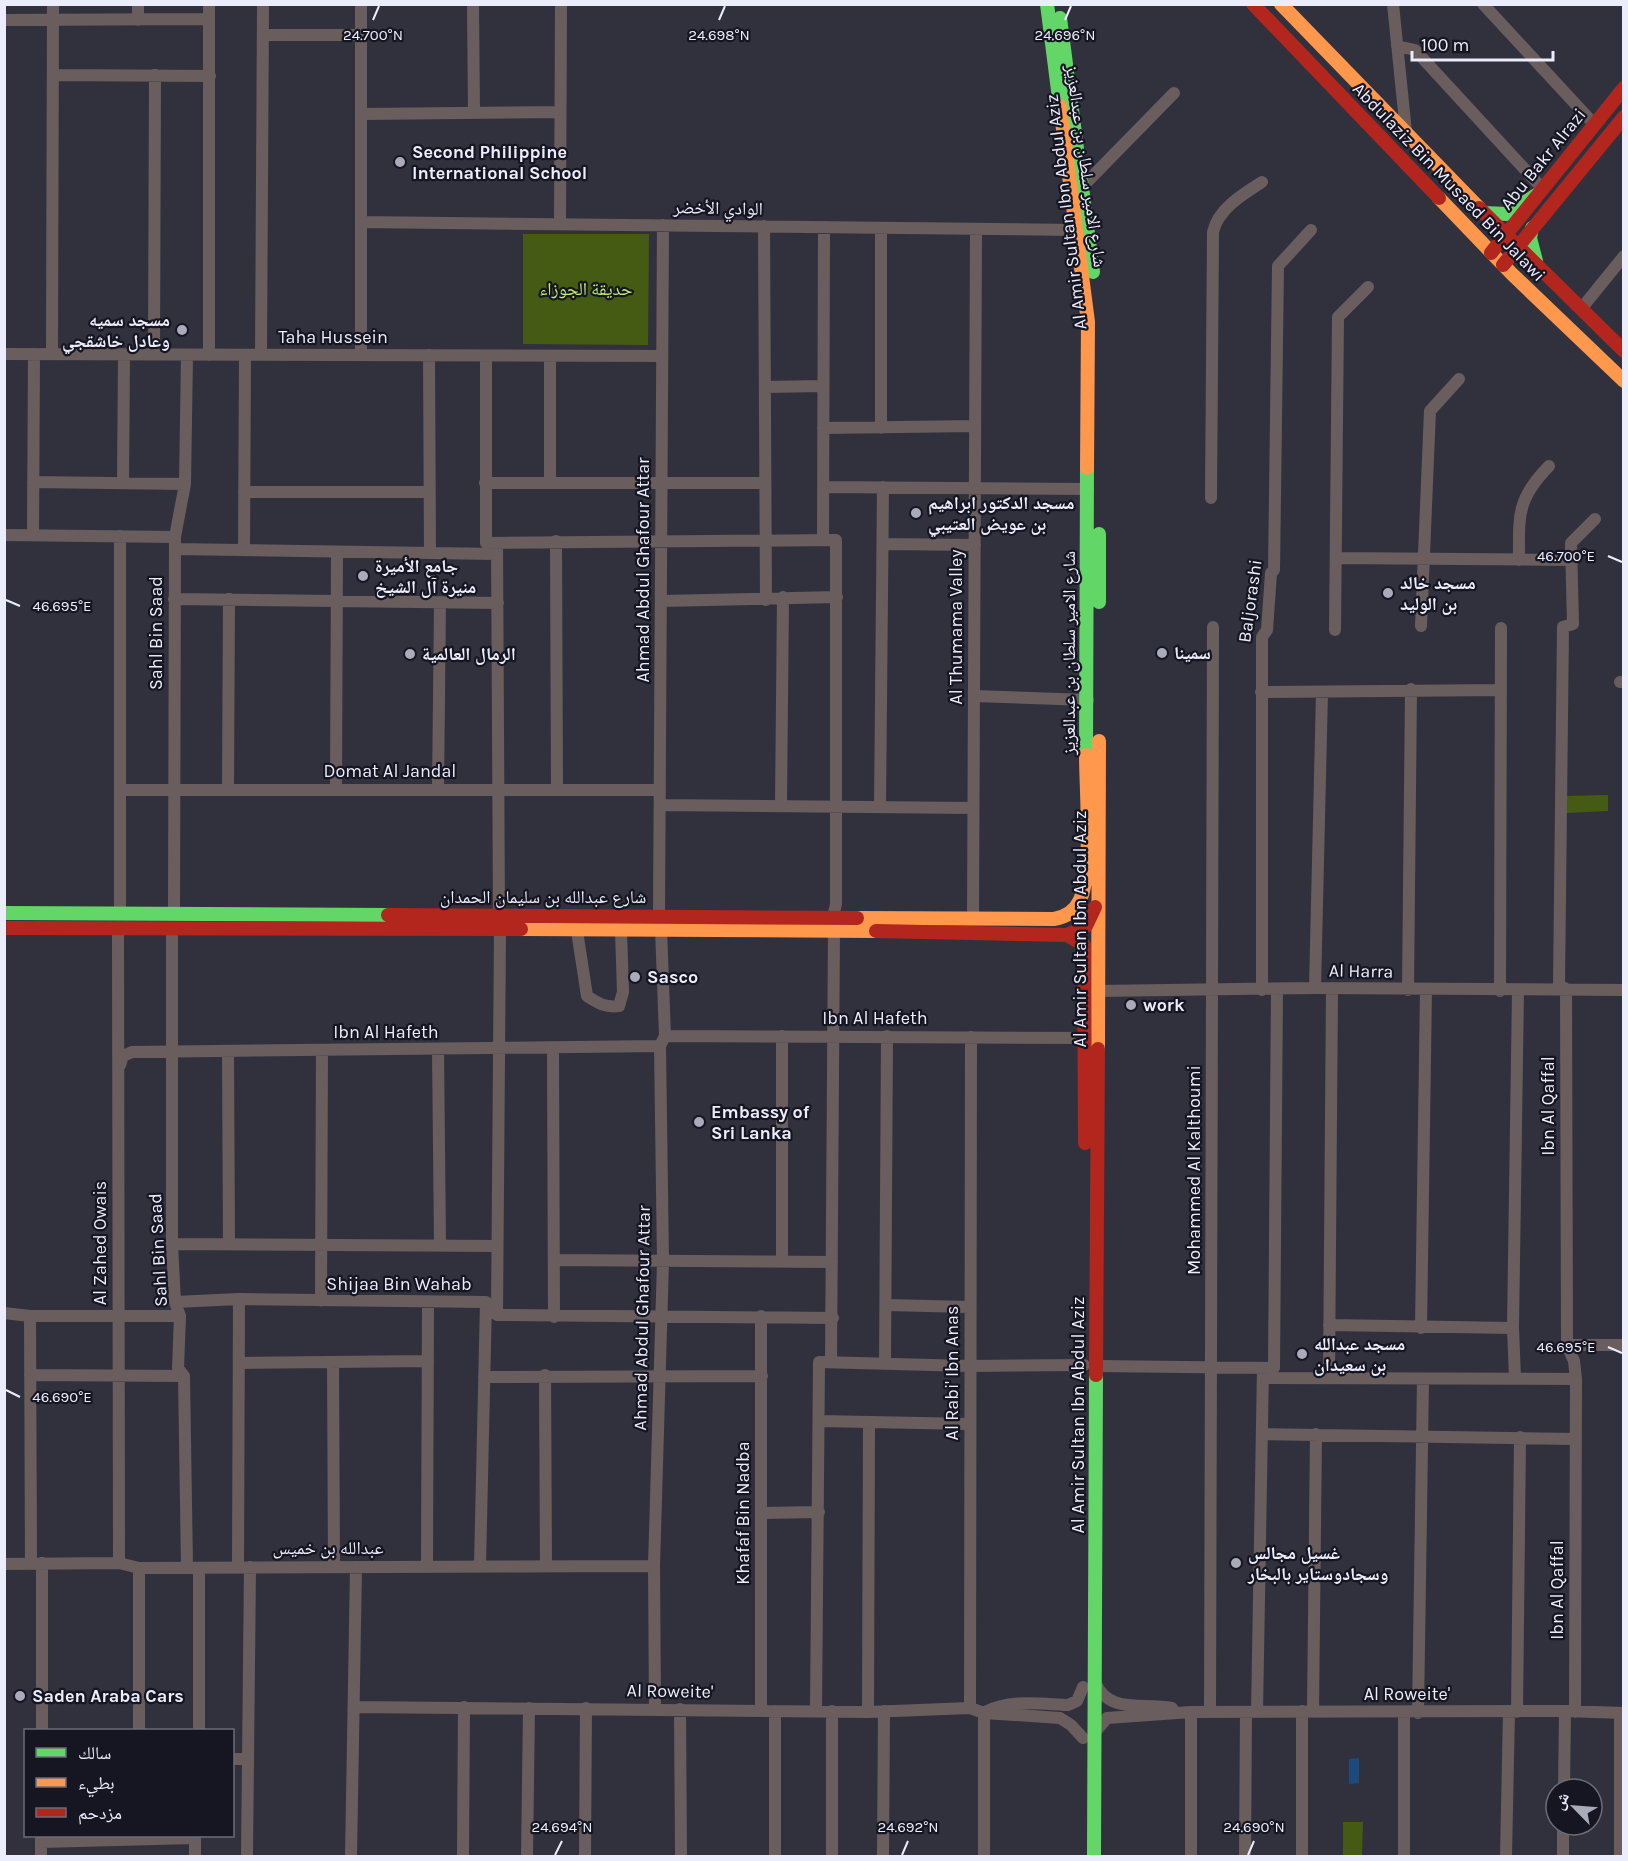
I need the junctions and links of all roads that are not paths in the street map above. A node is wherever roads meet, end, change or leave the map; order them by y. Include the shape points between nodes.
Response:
1 (53, 4) edge
2 (138, 4) edge
3 (209, 4) edge
4 (263, 4) edge
5 (362, 4) edge
6 (474, 4) edge
7 (561, 4) edge
8 (1047, 4) edge
9 (1058, 4) edge
10 (1253, 4) edge
11 (1281, 4) edge
12 (1393, 4) edge
13 (1489, 6) edge
14 (209, 19) junction
15 (4, 20) edge
16 (53, 20) junction
17 (138, 20) junction
18 (263, 34) junction
19 (362, 35) junction
20 (1397, 46) junction
21 (53, 75) junction
22 (155, 75) junction
23 (210, 76) junction
24 (1623, 88) edge
25 (1174, 93) dead end
26 (560, 112) junction
27 (474, 113) junction
28 (362, 114) junction
29 (1623, 117) edge
30 (1594, 123) junction
31 (1406, 132) junction
32 (1262, 182) dead end
33 (1082, 187) junction
34 (1539, 192) junction
35 (1484, 213) junction
36 (361, 222) junction
37 (560, 224) junction
38 (663, 225) junction
39 (764, 226) junction
40 (824, 227) junction
41 (881, 228) junction
42 (1532, 228) junction
43 (976, 229) junction
44 (1075, 230) junction
45 (1311, 230) dead end
46 (1506, 235) junction
47 (1518, 246) junction
48 (1491, 252) junction
49 (1623, 256) edge
50 (1536, 263) junction
51 (1503, 265) junction
52 (1368, 287) dead end
53 (1581, 309) junction
54 (1623, 351) edge
55 (4, 354) edge
56 (34, 354) junction
57 (51, 354) junction
58 (154, 354) junction
59 (209, 354) junction
60 (124, 355) junction
61 (187, 355) junction
62 (245, 355) junction
63 (261, 355) junction
64 (361, 355) junction
65 (429, 355) junction
66 (486, 356) junction
67 (550, 356) junction
68 (662, 356) junction
69 (1459, 379) dead end
70 (1623, 381) edge
71 (823, 386) junction
72 (765, 387) junction
73 (975, 426) junction
74 (823, 428) junction
75 (881, 428) junction
76 (1549, 466) dead end
77 (33, 482) junction
78 (123, 483) junction
79 (485, 483) junction
80 (550, 483) junction
81 (662, 483) junction
82 (765, 483) junction
83 (185, 484) junction
84 (823, 487) junction
85 (975, 487) junction
86 (883, 488) junction
87 (1088, 489) junction
88 (244, 492) junction
89 (429, 492) junction
90 (1211, 498) dead end
91 (1595, 519) dead end
92 (4, 535) edge
93 (33, 535) junction
94 (120, 537) junction
95 (765, 540) junction
96 (823, 540) junction
97 (556, 541) junction
98 (661, 541) junction
99 (175, 543) junction
100 (883, 543) junction
101 (975, 545) junction
102 (493, 546) junction
103 (244, 550) junction
104 (337, 552) junction
105 (430, 553) junction
106 (1336, 558) junction
107 (1425, 559) junction
108 (1519, 560) junction
109 (1571, 560) junction
110 (783, 597) junction
111 (837, 597) junction
112 (174, 598) junction
113 (229, 599) junction
114 (766, 600) junction
115 (337, 601) junction
116 (661, 601) junction
117 (440, 602) junction
118 (498, 603) junction
119 (1421, 626) dead end
120 (1213, 627) dead end
121 (1501, 628) dead end
122 (1335, 630) dead end
123 (1411, 689) junction
124 (1500, 690) junction
125 (1261, 692) junction
126 (1322, 692) junction
127 (974, 696) junction
128 (1088, 700) junction
129 (336, 788) junction
130 (228, 789) junction
131 (438, 789) junction
132 (120, 790) junction
133 (173, 790) junction
134 (497, 790) junction
135 (557, 790) junction
136 (660, 790) junction
137 (660, 805) junction
138 (781, 805) junction
139 (836, 806) junction
140 (880, 807) junction
141 (973, 808) junction
142 (1098, 886) junction
143 (1081, 902) junction
144 (4, 913) edge
145 (174, 913) junction
146 (120, 914) junction
147 (499, 915) junction
148 (973, 918) junction
149 (1062, 918) junction
150 (660, 922) junction
151 (834, 923) junction
152 (1085, 926) junction
153 (126, 927) junction
154 (4, 928) edge
155 (172, 929) junction
156 (500, 930) junction
157 (578, 930) junction
158 (621, 931) junction
159 (1067, 935) junction
160 (1091, 944) junction
161 (1315, 988) junction
162 (1332, 988) junction
163 (1277, 989) junction
164 (1566, 989) junction
165 (1262, 990) junction
166 (1408, 990) junction
167 (1426, 990) junction
168 (1623, 990) edge
169 (1097, 991) junction
170 (1213, 991) junction
171 (1500, 991) junction
172 (1518, 991) junction
173 (782, 1036) junction
174 (834, 1036) junction
175 (887, 1036) junction
176 (971, 1037) junction
177 (1085, 1038) junction
178 (663, 1041) junction
179 (499, 1048) junction
180 (553, 1049) junction
181 (322, 1050) junction
182 (438, 1050) junction
183 (172, 1052) junction
184 (228, 1052) junction
185 (119, 1067) junction
186 (172, 1244) junction
187 (229, 1244) junction
188 (440, 1245) junction
189 (321, 1246) junction
190 (496, 1246) junction
191 (555, 1260) junction
192 (782, 1260) junction
193 (663, 1262) junction
194 (832, 1262) junction
195 (239, 1299) junction
196 (321, 1301) junction
197 (175, 1302) junction
198 (428, 1302) junction
199 (486, 1302) junction
200 (886, 1305) junction
201 (970, 1307) junction
202 (4, 1313) edge
203 (117, 1315) junction
204 (497, 1315) junction
205 (30, 1316) junction
206 (180, 1316) junction
207 (761, 1316) junction
208 (554, 1317) junction
209 (661, 1317) junction
210 (833, 1318) junction
211 (1329, 1325) junction
212 (1421, 1328) junction
213 (1513, 1328) junction
214 (1567, 1345) junction
215 (1623, 1345) edge
216 (428, 1361) junction
217 (333, 1362) junction
218 (825, 1362) junction
219 (240, 1363) junction
220 (885, 1364) junction
221 (969, 1366) junction
222 (1089, 1366) junction
223 (1211, 1368) junction
224 (1267, 1371) junction
225 (30, 1375) junction
226 (544, 1375) junction
227 (118, 1376) junction
228 (184, 1376) junction
229 (660, 1376) junction
230 (762, 1376) junction
231 (484, 1377) junction
232 (1329, 1377) junction
233 (1515, 1378) junction
234 (1423, 1379) junction
235 (1576, 1379) junction
236 (820, 1421) junction
237 (869, 1422) junction
238 (970, 1425) junction
239 (1262, 1434) junction
240 (1316, 1434) junction
241 (1423, 1435) junction
242 (1520, 1437) junction
243 (1576, 1438) junction
244 (819, 1512) junction
245 (762, 1513) junction
246 (36, 1563) junction
247 (119, 1563) junction
248 (4, 1564) edge
249 (427, 1565) junction
250 (480, 1565) junction
251 (546, 1565) junction
252 (334, 1566) junction
253 (654, 1566) junction
254 (244, 1567) junction
255 (356, 1567) junction
256 (139, 1568) junction
257 (193, 1568) junction
258 (1089, 1684) junction
259 (354, 1707) junction
260 (464, 1707) junction
261 (529, 1708) junction
262 (586, 1708) junction
263 (970, 1708) junction
264 (655, 1709) junction
265 (680, 1709) junction
266 (761, 1710) junction
267 (775, 1711) junction
268 (816, 1711) junction
269 (832, 1711) junction
270 (884, 1711) junction
271 (1307, 1711) junction
272 (1570, 1711) junction
273 (868, 1712) junction
274 (1191, 1712) junction
275 (1210, 1712) junction
276 (1251, 1712) junction
277 (1513, 1712) junction
278 (984, 1713) junction
279 (1404, 1713) junction
280 (1418, 1713) junction
281 (1622, 1713) edge
282 (42, 1729) edge
283 (139, 1729) edge
284 (199, 1729) edge
285 (1089, 1736) junction
286 (234, 1759) edge
287 (247, 1759) junction
288 (1565, 1777) edge
289 (139, 1837) edge
290 (195, 1837) edge
291 (1563, 1837) edge
292 (41, 1839) edge
293 (41, 1857) edge
294 (195, 1857) edge
295 (247, 1857) edge
296 (351, 1857) edge
297 (463, 1857) edge
298 (527, 1857) edge
299 (585, 1857) edge
300 (681, 1857) edge
301 (775, 1857) edge
302 (832, 1857) edge
303 (883, 1857) edge
304 (984, 1857) edge
305 (1082, 1857) edge
306 (1094, 1857) edge
307 (1191, 1857) edge
308 (1245, 1857) edge
309 (1302, 1857) edge
310 (1404, 1857) edge
311 (1506, 1857) edge
312 (1563, 1857) edge
313 (1620, 1857) edge

1 - 16 street
2 - 17 street
3 - 14 street
4 - 18 street
5 - 19 street
6 - 27 street
7 - 26 street
8 - 44 street, شارع الامير سلطان بن عبدالعزيز
9 - 33 street, Al Amir Sultan Ibn Abdul Aziz
10 - 48 street, Abdulaziz Bin Musaed Bin Jalawi
11 - 31 street, Abdulaziz Bin Musaed Bin Jalawi
12 - 20 street
13 - 30 street
14 - 17 street
14 - 23 street
15 - 16 street
16 - 17 street
16 - 21 street
18 - 19 street
18 - 63 street
19 - 28 street
20 - 31 street
20 - 34 street via 1415,50
21 - 22 street
21 - 57 street
22 - 23 street
22 - 58 street
23 - 59 street
24 - 30 street, Abu Bakr Alrazi
25 - 33 street
26 - 27 street
26 - 37 street
27 - 28 street
28 - 36 street
29 - 42 street, Abu Bakr Alrazi
30 - 34 street, Abu Bakr Alrazi
31 - 35 street, Abdulaziz Bin Musaed Bin Jalawi
32 - 90 street via 1226,210 1216,221 1214,232
33 - 142 street, Al Amir Sultan Ibn Abdul Aziz via 1099,312
34 - 35 street via 1510,214
34 - 46 street, Abu Bakr Alrazi
35 - 46 street, Abdulaziz Bin Musaed Bin Jalawi
36 - 37 street, الوادي الأخضر
36 - 64 street
37 - 38 street, الوادي الأخضر
38 - 39 street, الوادي الأخضر
38 - 68 street, Ahmad Abdul Ghafour Attar
39 - 40 street, الوادي الأخضر
39 - 72 street
40 - 41 street, الوادي الأخضر
40 - 71 street
41 - 43 street, الوادي الأخضر
41 - 75 street
42 - 47 street, Abu Bakr Alrazi
42 - 50 street via 1530,243 1537,255
43 - 44 street, الوادي الأخضر
43 - 73 street, Al Thumama Valley
44 - 87 street, شارع الامير سلطان بن عبدالعزيز via 1088,322
45 - 125 street, Baljorashi via 1278,266 1274,570 1267,630 1262,637
46 - 47 street, Abdulaziz Bin Musaed Bin Jalawi
46 - 48 street, Abu Bakr Alrazi
47 - 50 street, Abdulaziz Bin Musaed Bin Jalawi
47 - 51 street, Abu Bakr Alrazi
48 - 51 street, Abdulaziz Bin Musaed Bin Jalawi
49 - 53 street
50 - 53 street, Abdulaziz Bin Musaed Bin Jalawi
51 - 70 street, Abdulaziz Bin Musaed Bin Jalawi
52 - 106 street via 1338,317
53 - 54 street, Abdulaziz Bin Musaed Bin Jalawi
55 - 56 street, Taha Hussein
56 - 57 street, Taha Hussein
56 - 77 street
57 - 60 street, Taha Hussein
58 - 60 street, Taha Hussein
58 - 61 street, Taha Hussein
59 - 61 street, Taha Hussein
59 - 62 street, Taha Hussein
60 - 78 street
61 - 83 street, Sahl Bin Saad
62 - 63 street, Taha Hussein
62 - 88 street
63 - 64 street, Taha Hussein
64 - 65 street, Taha Hussein
65 - 66 street, Taha Hussein
65 - 89 street
66 - 67 street, Taha Hussein
66 - 79 street
67 - 68 street, Taha Hussein
67 - 80 street
68 - 81 street, Ahmad Abdul Ghafour Attar
69 - 107 street via 1430,411
71 - 72 street
71 - 74 street
72 - 82 street
73 - 75 street
73 - 85 street, Al Thumama Valley
74 - 75 street
74 - 84 street
76 - 108 street via 1527,491 1520,508
77 - 78 street
77 - 93 street
78 - 83 street
79 - 80 street
79 - 102 street
80 - 81 street
81 - 82 street
81 - 98 street, Ahmad Abdul Ghafour Attar
82 - 95 street
83 - 99 street, Sahl Bin Saad
84 - 86 street
84 - 96 street
85 - 86 street
85 - 87 street
85 - 101 street, Al Thumama Valley
86 - 100 street
87 - 128 street, شارع الامير سلطان بن عبدالعزيز
88 - 89 street
88 - 103 street
89 - 105 street
91 - 109 street, Ibn Al Qaffal via 1572,543
92 - 93 street
93 - 94 street
94 - 99 street
94 - 132 street
95 - 96 street
95 - 98 street
95 - 114 street
96 - 111 street via 836,540
97 - 98 street
97 - 102 street
97 - 135 street
98 - 116 street, Ahmad Abdul Ghafour Attar
99 - 103 street
99 - 112 street, Sahl Bin Saad
100 - 101 street
100 - 140 street
101 - 127 street, Al Thumama Valley
102 - 105 street
102 - 118 street
103 - 104 street
104 - 105 street
104 - 115 street
106 - 107 street
106 - 122 street
107 - 108 street
107 - 119 street
108 - 109 street
109 - 164 street, Ibn Al Qaffal via 1573,624 1563,627 1559,985
110 - 111 street
110 - 114 street
110 - 138 street
111 - 139 street
112 - 113 street
112 - 133 street, Sahl Bin Saad
113 - 115 street
113 - 130 street
114 - 116 street
115 - 117 street
115 - 129 street
116 - 136 street, Ahmad Abdul Ghafour Attar
117 - 118 street
117 - 131 street
118 - 134 street
120 - 170 street, Mohammed Al Kalthoumi
121 - 124 street
123 - 124 street
123 - 126 street
123 - 166 street
124 - 171 street
125 - 126 street
125 - 165 street, Baljorashi
126 - 161 street
127 - 128 street
127 - 141 street, Al Thumama Valley
128 - 143 street, شارع الامير سلطان بن عبدالعزيز
129 - 130 street, Domat Al Jandal
129 - 131 street, Domat Al Jandal
130 - 133 street, Domat Al Jandal
131 - 134 street, Domat Al Jandal
132 - 133 street, Domat Al Jandal
132 - 146 street
133 - 145 street, Sahl Bin Saad
134 - 135 street, Domat Al Jandal
134 - 147 street
135 - 136 street, Domat Al Jandal
136 - 137 street, Ahmad Abdul Ghafour Attar
137 - 138 street
137 - 150 street, Ahmad Abdul Ghafour Attar
138 - 139 street
139 - 140 street
139 - 151 street
140 - 141 street
141 - 148 street, Al Thumama Valley
142 - 152 street via 1094,914
142 - 160 street, Al Amir Sultan Ibn Abdul Aziz
143 - 149 street
143 - 152 street, Al Amir Sultan Ibn Abdul Aziz
144 - 146 street, شارع عبدالله بن سليمان الحمدان
145 - 146 street, شارع عبدالله بن سليمان الحمدان
145 - 147 street, شارع عبدالله بن سليمان الحمدان
147 - 150 street, شارع عبدالله بن سليمان الحمدان
148 - 149 street, شارع عبدالله بن سليمان الحمدان
148 - 151 street, شارع عبدالله بن سليمان الحمدان
149 - 152 street, شارع عبدالله بن سليمان الحمدان via 1074,917
149 - 159 street via 1074,924
150 - 151 street, شارع عبدالله بن سليمان الحمدان
150 - 158 street, شارع عبدالله بن سليمان الحمدان
150 - 178 street, Ahmad Abdul Ghafour Attar
151 - 159 street, شارع عبدالله بن سليمان الحمدان
151 - 174 street
152 - 159 street
152 - 160 street via 1095,934
153 - 154 street, شارع عبدالله بن سليمان الحمدان
153 - 155 street, شارع عبدالله بن سليمان الحمدان
153 - 185 street, Al Zahed Owais via 118,935
155 - 156 street, شارع عبدالله بن سليمان الحمدان
155 - 183 street, Sahl Bin Saad
156 - 157 street, شارع عبدالله بن سليمان الحمدان
156 - 179 street
157 - 158 street, شارع عبدالله بن سليمان الحمدان
157 - 158 street via 586,996 610,1007 619,1006 623,992
159 - 160 street, Al Amir Sultan Ibn Abdul Aziz
160 - 169 street, Al Amir Sultan Ibn Abdul Aziz
160 - 177 street, Al Amir Sultan Ibn Abdul Aziz
161 - 162 street, Al Harra
161 - 163 street, Al Harra
162 - 166 street, Al Harra
162 - 211 street
163 - 165 street, Al Harra
163 - 224 street
164 - 168 street, Al Harra
164 - 172 street, Al Harra
164 - 214 street, Ibn Al Qaffal
165 - 170 street, Al Harra
166 - 167 street, Al Harra
167 - 171 street, Al Harra
167 - 212 street
169 - 170 street, Al Harra
169 - 222 street, Al Amir Sultan Ibn Abdul Aziz
170 - 223 street, Mohammed Al Kalthoumi
171 - 172 street, Al Harra
172 - 213 street
173 - 174 street, Ibn Al Hafeth
173 - 178 street, Ibn Al Hafeth
173 - 192 street
174 - 175 street, Ibn Al Hafeth
174 - 194 street
175 - 176 street, Ibn Al Hafeth
175 - 200 street
176 - 177 street, Ibn Al Hafeth
176 - 201 street, Al Rabi' Ibn Anas
177 - 222 street, Al Amir Sultan Ibn Abdul Aziz
178 - 180 street, Ibn Al Hafeth
178 - 193 street, Ahmad Abdul Ghafour Attar
179 - 180 street, Ibn Al Hafeth
179 - 182 street, Ibn Al Hafeth
179 - 190 street
180 - 191 street
181 - 182 street, Ibn Al Hafeth
181 - 184 street, Ibn Al Hafeth
181 - 189 street
182 - 188 street
183 - 184 street, Ibn Al Hafeth
183 - 185 street, Ibn Al Hafeth via 132,1052 123,1056
183 - 186 street, Sahl Bin Saad
184 - 187 street
185 - 203 street, Al Zahed Owais
186 - 187 street
186 - 197 street, Sahl Bin Saad
187 - 189 street
188 - 189 street
188 - 190 street
189 - 196 street
190 - 204 street
191 - 193 street
191 - 208 street
192 - 193 street
192 - 194 street
193 - 209 street, Ahmad Abdul Ghafour Attar
194 - 210 street
195 - 196 street, Shijaa Bin Wahab
195 - 197 street, Shijaa Bin Wahab
195 - 219 street
196 - 198 street, Shijaa Bin Wahab
197 - 206 street, Sahl Bin Saad
198 - 199 street, Shijaa Bin Wahab
198 - 216 street
199 - 204 street, Shijaa Bin Wahab
199 - 231 street
200 - 201 street
200 - 220 street
201 - 221 street, Al Rabi' Ibn Anas
202 - 205 street
203 - 205 street
203 - 206 street
203 - 227 street, Al Zahed Owais
204 - 208 street
205 - 225 street
206 - 228 street, Sahl Bin Saad via 178,1368
207 - 209 street
207 - 210 street
207 - 230 street, Khafaf Bin Nadba
208 - 209 street
209 - 229 street, Ahmad Abdul Ghafour Attar
210 - 218 street
211 - 212 street
211 - 232 street
212 - 213 street
213 - 233 street
214 - 215 street
214 - 235 street, Ibn Al Qaffal
216 - 217 street
216 - 249 street
217 - 219 street
217 - 252 street
218 - 220 street
218 - 236 street
219 - 254 street
220 - 221 street
221 - 222 street
221 - 238 street, Al Rabi' Ibn Anas
222 - 223 street
222 - 258 street, Al Amir Sultan Ibn Abdul Aziz
223 - 224 street
223 - 275 street, Mohammed Al Kalthoumi
224 - 232 street
224 - 239 street
225 - 227 street
225 - 246 street
226 - 229 street
226 - 231 street
226 - 251 street
227 - 228 street
227 - 247 street, Al Zahed Owais
228 - 257 street, Sahl Bin Saad
229 - 230 street
229 - 253 street, Ahmad Abdul Ghafour Attar
230 - 245 street, Khafaf Bin Nadba
231 - 250 street
232 - 234 street
233 - 234 street
233 - 235 street
234 - 241 street
235 - 243 street, Ibn Al Qaffal
236 - 237 street
236 - 244 street
237 - 238 street
237 - 273 street
238 - 263 street, Al Rabi' Ibn Anas
239 - 240 street
239 - 276 street
240 - 241 street
240 - 271 street
241 - 242 street
241 - 280 street
242 - 243 street
242 - 277 street
243 - 272 street, Ibn Al Qaffal
244 - 245 street
244 - 268 street
245 - 266 street, Khafaf Bin Nadba
246 - 247 street, عبدالله بن خميس
246 - 248 street, عبدالله بن خميس
246 - 282 street
247 - 256 street, عبدالله بن خميس
249 - 250 street, عبدالله بن خميس
249 - 255 street, عبدالله بن خميس
250 - 251 street, عبدالله بن خميس
251 - 253 street, عبدالله بن خميس
252 - 254 street, عبدالله بن خميس
252 - 255 street, عبدالله بن خميس
253 - 264 street, Ahmad Abdul Ghafour Attar
254 - 257 street, عبدالله بن خميس
254 - 287 street
255 - 259 street
256 - 257 street, عبدالله بن خميس
256 - 283 street
257 - 284 street, Sahl Bin Saad
258 - 274 street via 1114,1702
258 - 278 street via 1077,1701 1068,1705 1011,1704
258 - 285 street, Al Amir Sultan Ibn Abdul Aziz
259 - 260 street, Al Roweite'
259 - 296 street
260 - 261 street, Al Roweite'
260 - 297 street
261 - 262 street, Al Roweite'
261 - 298 street
262 - 264 street, Al Roweite'
262 - 299 street
263 - 270 street, Al Roweite'
263 - 278 street, Al Roweite'
264 - 265 street, Al Roweite'
265 - 266 street, Al Roweite'
265 - 300 street
266 - 267 street, Al Roweite'
267 - 268 street, Al Roweite'
267 - 301 street
268 - 269 street, Al Roweite'
269 - 273 street, Al Roweite'
269 - 302 street
270 - 273 street, Al Roweite'
270 - 303 street
271 - 276 street, Al Roweite'
271 - 279 street, Al Roweite'
271 - 309 street
272 - 277 street, Al Roweite'
272 - 281 street, Al Roweite'
272 - 288 street, Ibn Al Qaffal
274 - 275 street, Al Roweite'
274 - 285 street via 1107,1718
274 - 307 street
275 - 276 street, Al Roweite'
276 - 308 street
277 - 280 street, Al Roweite'
277 - 311 street
278 - 285 street, Al Roweite' via 1060,1718
278 - 304 street
279 - 280 street, Al Roweite'
279 - 310 street
281 - 313 street
285 - 305 street, Al Amir Sultan Ibn Abdul Aziz
285 - 306 street, Al Amir Sultan Ibn Abdul Aziz
286 - 287 street
287 - 295 street
289 - 290 street
289 - 292 street
290 - 294 street
291 - 312 street
292 - 293 street

